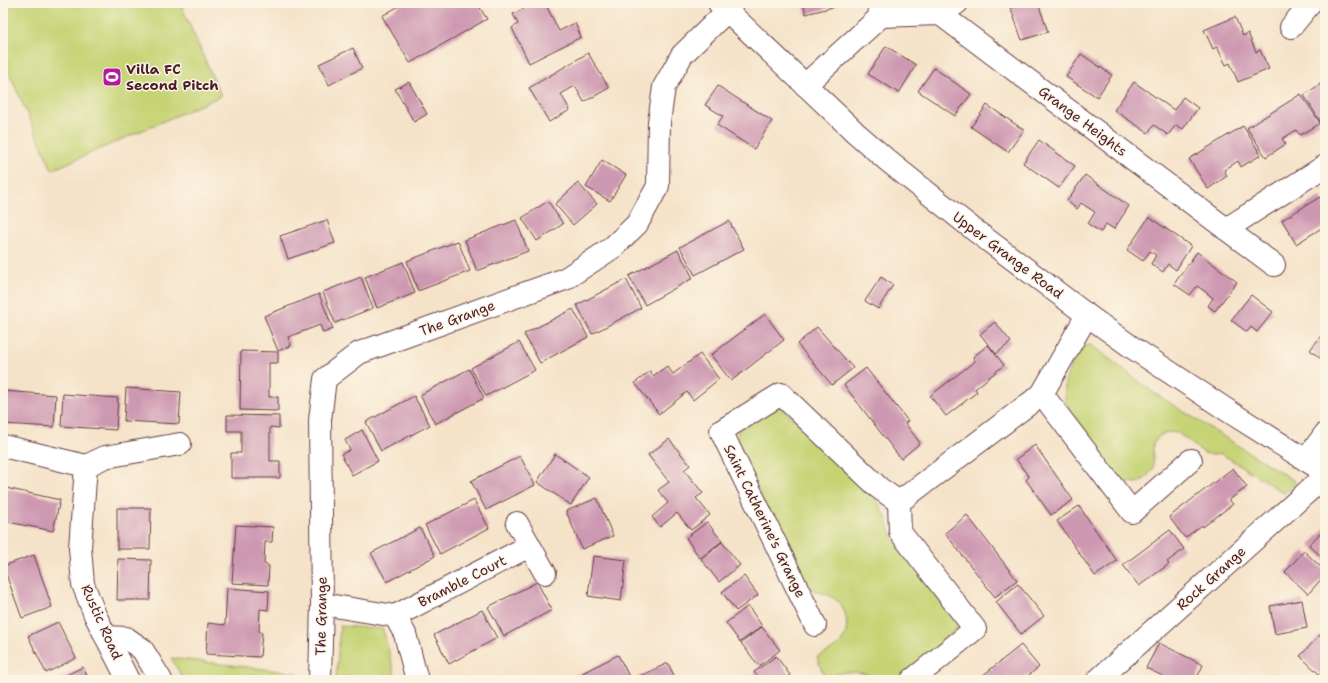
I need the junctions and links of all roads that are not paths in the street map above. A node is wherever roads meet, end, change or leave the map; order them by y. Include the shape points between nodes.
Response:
1 (1309, 3) edge
2 (723, 7) edge
3 (948, 8) edge
4 (879, 10) edge
5 (1291, 27) dead end
6 (805, 84) junction
7 (1325, 166) edge
8 (1226, 229) junction
9 (1274, 265) dead end
10 (1087, 315) junction
11 (1042, 394) junction
12 (1325, 434) edge
13 (180, 444) dead end
14 (3, 446) edge
15 (1191, 460) dead end
16 (1306, 460) junction
17 (86, 466) junction
18 (1325, 472) edge
19 (1325, 476) edge
20 (900, 502) junction
21 (517, 523) dead end
22 (529, 546) junction
23 (545, 573) dead end
24 (322, 604) junction
25 (395, 616) junction
26 (815, 625) dead end
27 (106, 637) junction
28 (128, 680) edge
29 (161, 680) edge
30 (320, 680) edge
31 (417, 680) edge
32 (912, 680) edge
33 (1098, 680) edge

1 - 5 street
2 - 6 street, Upper Grange Road
2 - 24 street, The Grange via 682,55 664,86 659,122 658,186 637,224 612,248 565,279 359,353 325,379 320,420
3 - 4 street, Grange Heights
3 - 8 street, Grange Heights
4 - 6 street, Grange Heights
6 - 10 street, Upper Grange Road via 888,161
7 - 8 street
8 - 9 street, Grange Heights
10 - 11 street
10 - 16 street, Upper Grange Road via 1187,384
11 - 15 street via 1132,512
11 - 20 street
12 - 16 street
13 - 17 street via 105,456
14 - 17 street
16 - 18 street, Upper Grange Road
17 - 27 street, Rustic Road via 80,548 83,584
19 - 33 street, Rock Grange
20 - 26 street, Saint Catherine's Grange via 879,488 781,394 721,431
20 - 32 street via 900,532 975,629
21 - 22 street
22 - 23 street
22 - 25 street, Bramble Court
24 - 25 street
24 - 30 street, The Grange
25 - 31 street via 405,634
27 - 28 street, Rustic Road
27 - 29 street via 126,638 142,649

